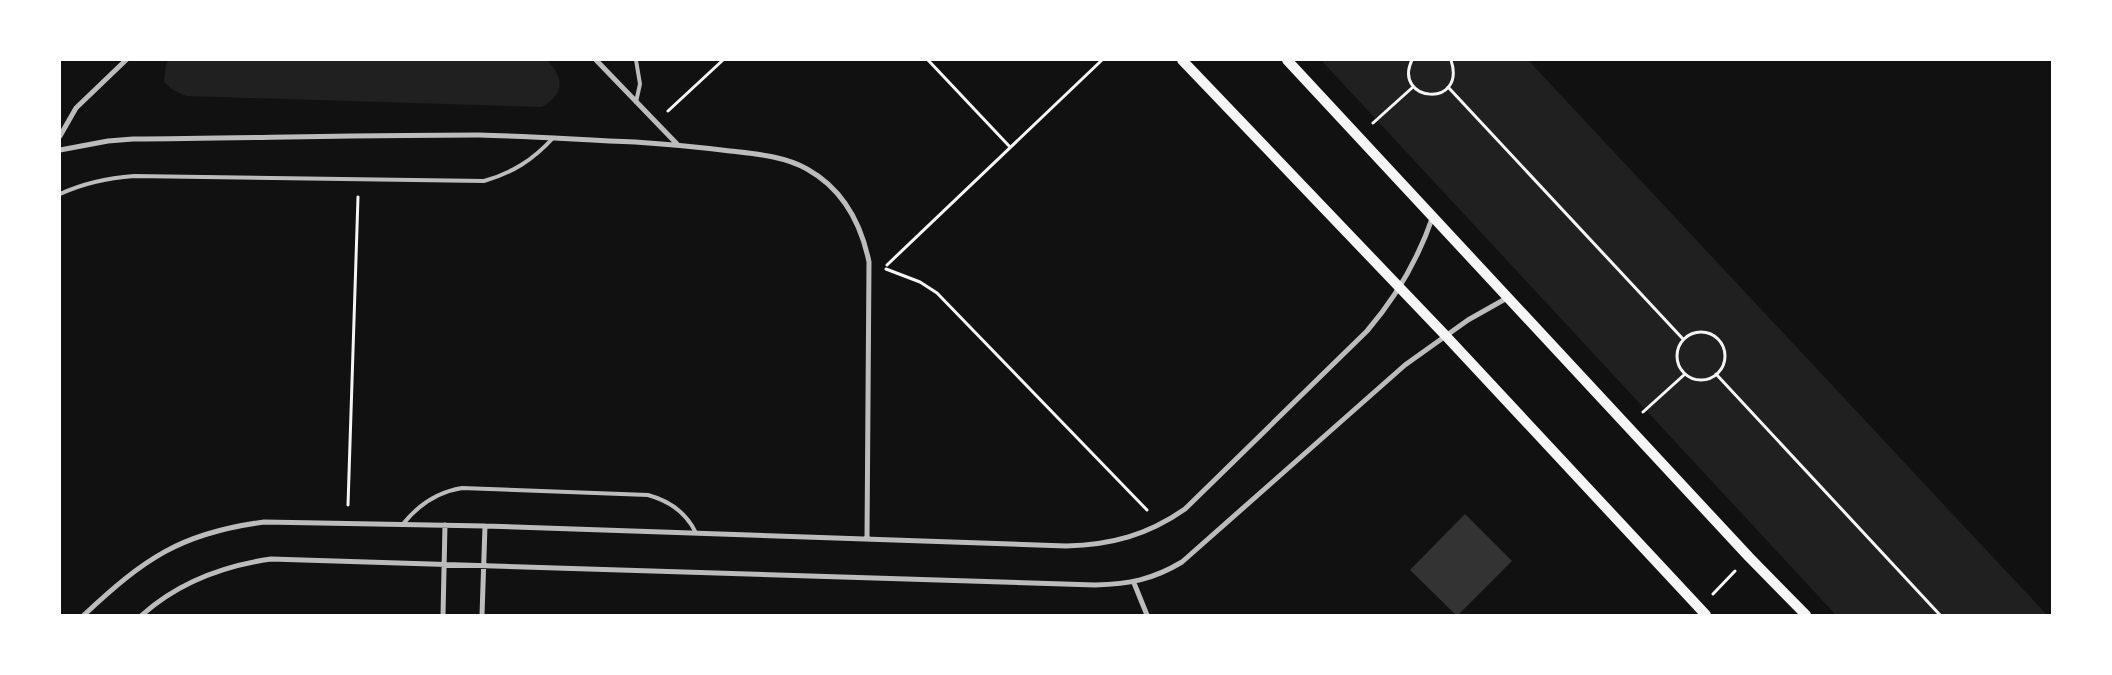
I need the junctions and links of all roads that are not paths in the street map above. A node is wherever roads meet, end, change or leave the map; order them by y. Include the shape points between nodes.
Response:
1 (126, 60) edge
2 (596, 60) edge
3 (636, 60) edge
4 (1182, 60) edge
5 (1287, 60) edge
6 (636, 103) junction
7 (60, 136) edge
8 (553, 138) junction
9 (678, 144) junction
10 (60, 150) edge
11 (60, 194) edge
12 (1433, 216) junction
13 (1400, 288) junction
14 (1508, 297) junction
15 (1445, 336) junction
16 (403, 524) junction
17 (446, 525) junction
18 (484, 526) junction
19 (696, 534) junction
20 (867, 540) junction
21 (445, 564) junction
22 (484, 566) junction
23 (1134, 583) junction
24 (1703, 612) edge
25 (147, 613) edge
26 (84, 615) edge
27 (142, 615) edge
28 (443, 615) edge
29 (482, 615) edge
30 (1147, 615) edge
31 (1806, 615) edge

1 - 7 street via 76,108
2 - 6 street
3 - 6 lane via 640,84
4 - 13 main road
5 - 12 main road
6 - 9 street
8 - 9 street
8 - 10 street via 133,140 99,142
8 - 11 lane via 515,170 484,181 134,176 106,178
9 - 20 street via 788,160 807,168 826,182 855,218 869,262
12 - 13 street
12 - 14 main road
13 - 15 main road
13 - 20 street via 1385,310 1342,357 1196,500 1162,524 1139,535 1091,546
14 - 15 street
14 - 31 main road
15 - 23 street via 1405,364 1182,562
15 - 24 main road
16 - 17 street
16 - 19 lane via 429,499 462,488 648,495 677,508
16 - 26 street via 264,522 202,534 145,562
17 - 18 street
17 - 21 street
18 - 19 street
18 - 22 street
19 - 20 street
21 - 22 street
21 - 25 street via 298,558 244,563 192,581 168,594
21 - 28 street
22 - 23 street via 1095,585
22 - 29 street
23 - 30 street
25 - 27 street

